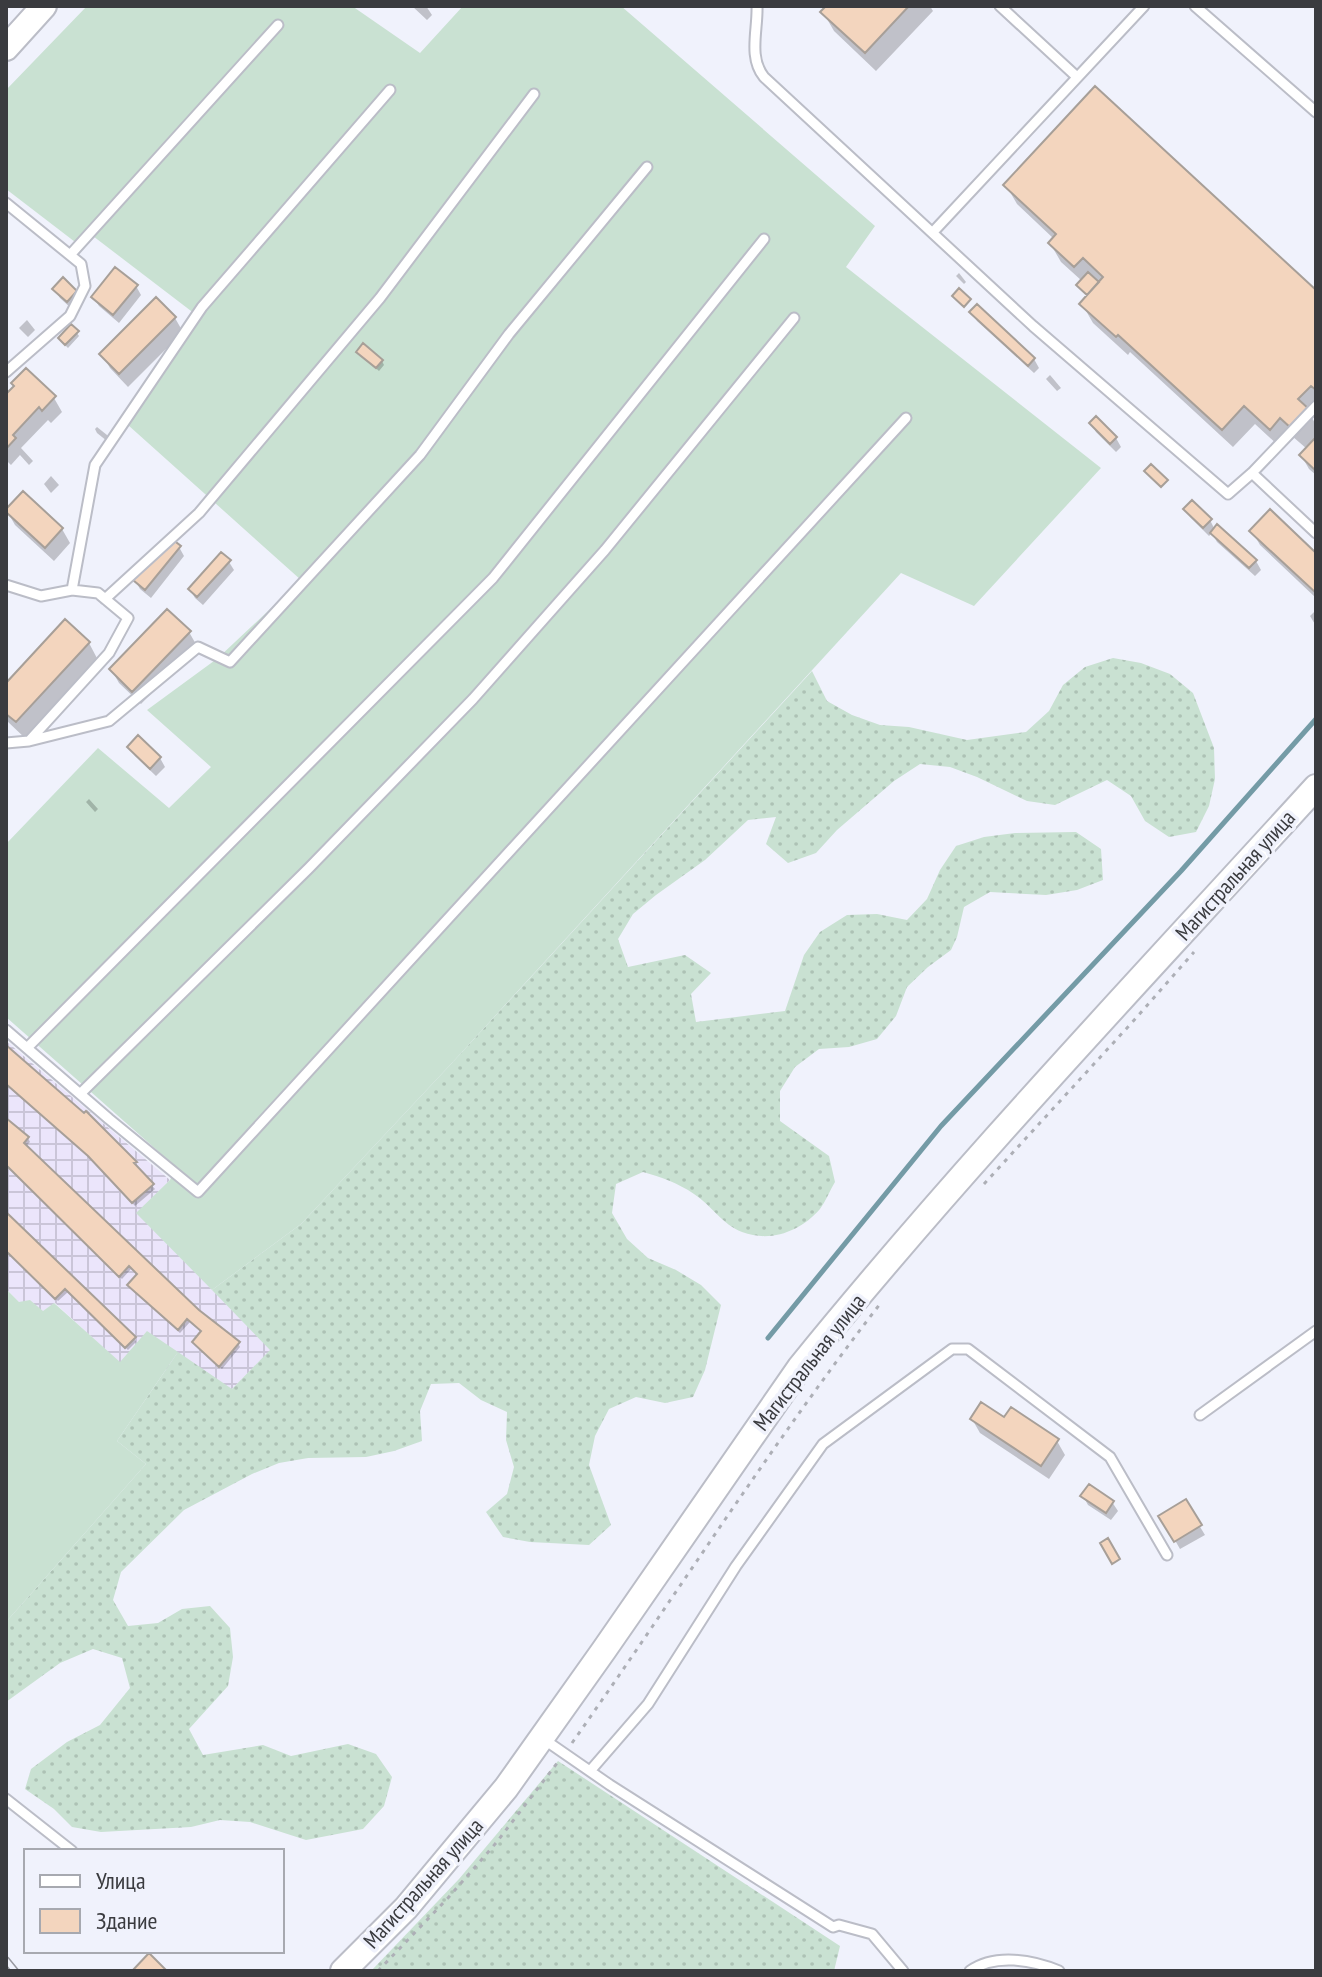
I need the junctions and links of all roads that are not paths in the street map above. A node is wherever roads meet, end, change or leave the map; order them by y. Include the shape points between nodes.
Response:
1 (44, 6) edge
2 (757, 6) edge
3 (1000, 6) edge
4 (1144, 6) edge
5 (1195, 6) edge
6 (278, 25) dead end
7 (6, 48) edge
8 (1077, 77) junction
9 (390, 90) dead end
10 (534, 94) dead end
11 (1316, 112) edge
12 (647, 167) dead end
13 (6, 203) edge
14 (933, 232) junction
15 (764, 239) dead end
16 (70, 255) junction
17 (794, 318) dead end
18 (6, 372) edge
19 (1316, 406) edge
20 (906, 418) dead end
21 (1252, 473) junction
22 (1316, 533) edge
23 (6, 585) edge
24 (72, 590) junction
25 (105, 599) junction
26 (29, 741) junction
27 (6, 743) edge
28 (1316, 787) edge
29 (6, 1030) edge
30 (27, 1048) junction
31 (80, 1094) junction
32 (1316, 1331) edge
33 (1200, 1415) dead end
34 (1167, 1555) dead end
35 (542, 1738) junction
36 (590, 1771) junction
37 (6, 1799) edge
38 (69, 1849) edge
39 (343, 1971) edge
40 (903, 1971) edge
41 (970, 1971) edge
42 (1059, 1971) edge

1 - 7 main road
2 - 14 lane via 754,50 760,73
3 - 8 lane
4 - 8 lane
5 - 11 lane
6 - 16 lane
8 - 14 lane
9 - 24 lane via 202,307 95,465
10 - 25 lane via 380,298 199,513
12 - 26 lane via 509,334 420,455 230,662 198,647 109,721
13 - 16 lane
14 - 21 lane via 1228,494
15 - 30 lane via 493,578
16 - 18 lane via 81,264 85,286 70,316
17 - 31 lane via 605,550 473,699
19 - 21 lane
20 - 31 lane via 198,1192
21 - 22 lane
23 - 24 lane via 41,596
24 - 25 lane
25 - 26 lane via 128,618 109,653
26 - 27 lane
28 - 35 main road, Магистральная улица via 944,1196 800,1367
29 - 30 lane
30 - 31 lane
32 - 33 lane
34 - 36 lane via 1110,1457 968,1349 952,1349 823,1444 736,1566 648,1704
35 - 36 lane
35 - 39 main road, Магистральная улица via 406,1908
36 - 40 lane via 833,1927 872,1934
37 - 38 lane
41 - 42 lane via 1017,1959

